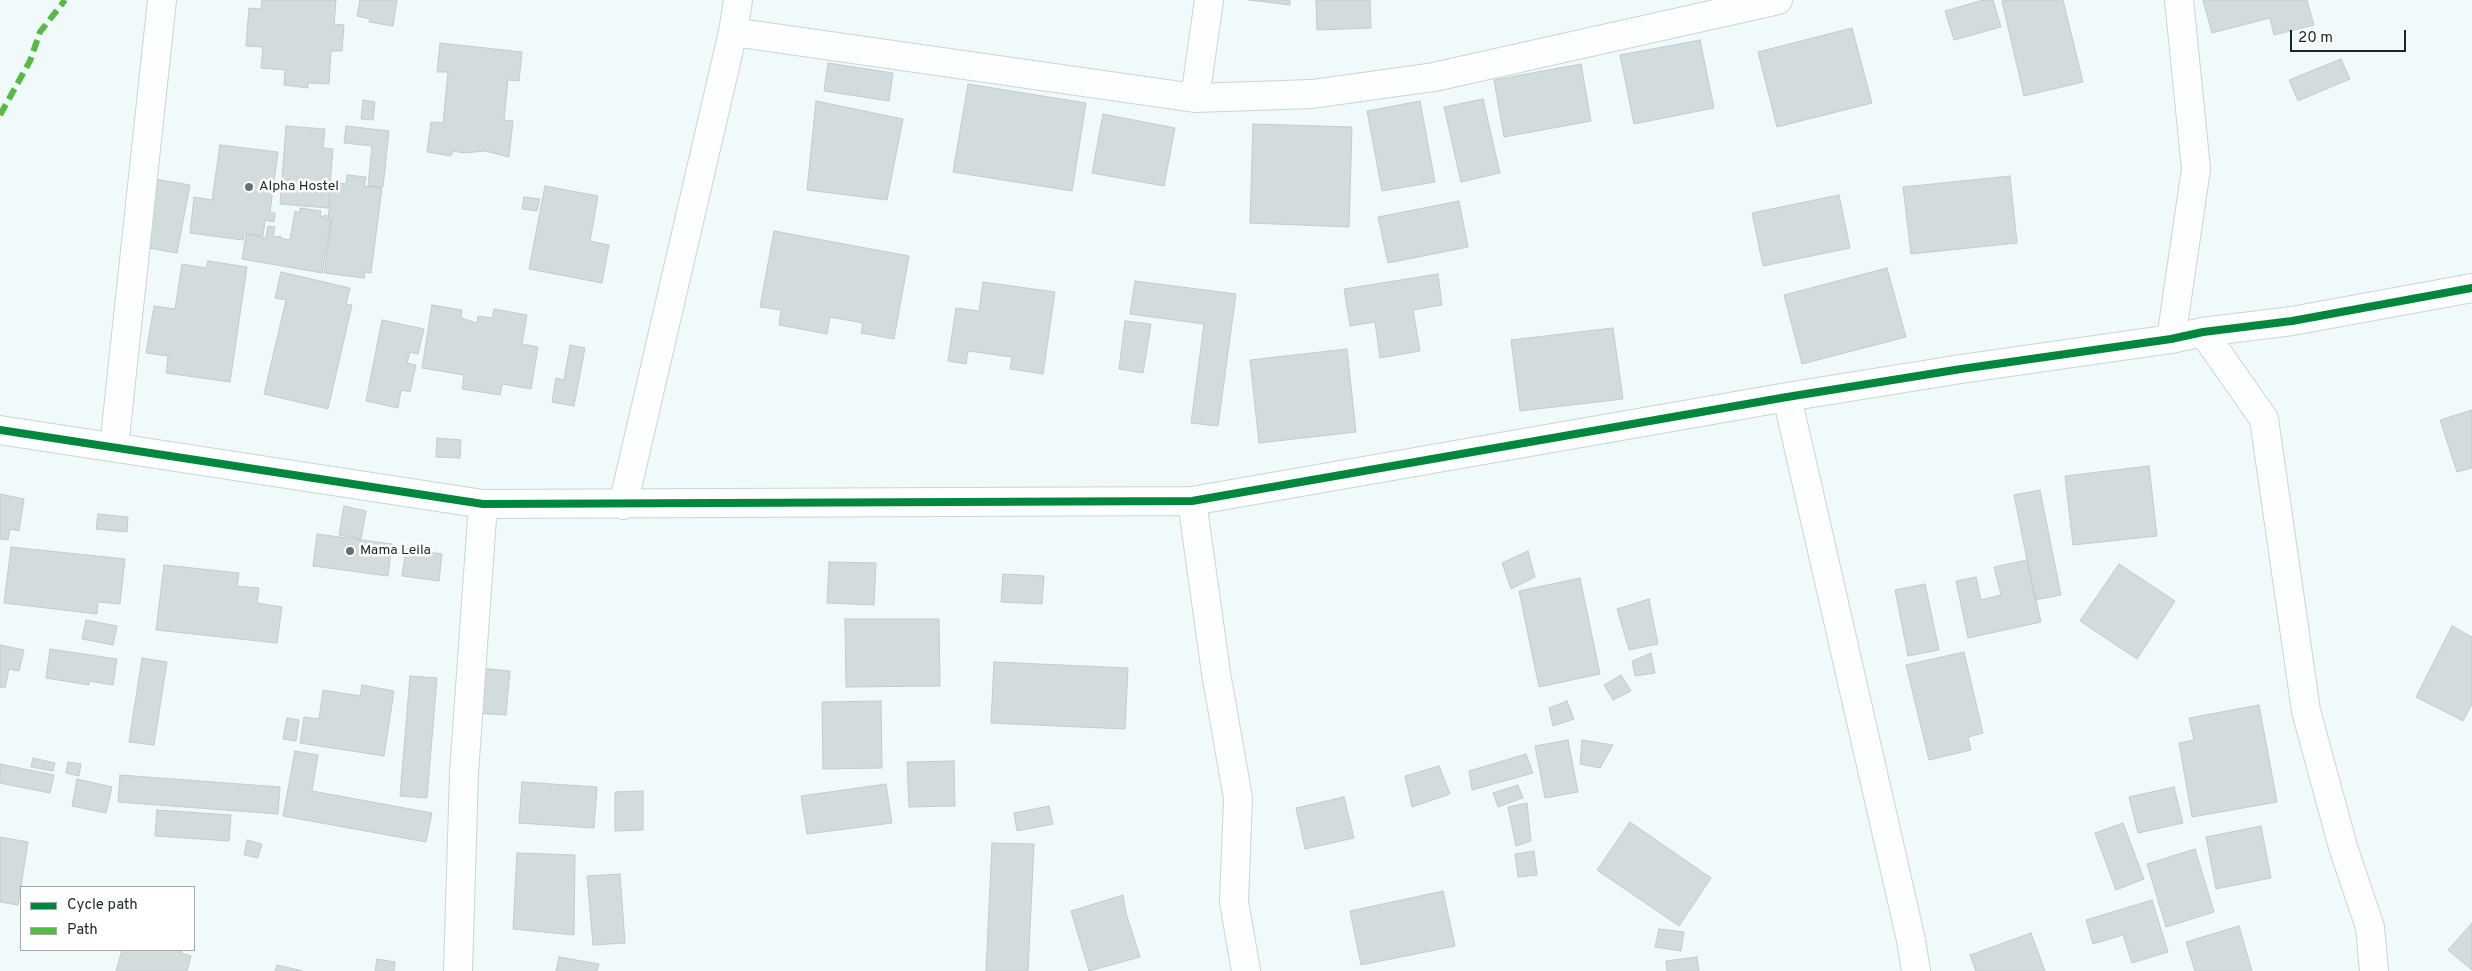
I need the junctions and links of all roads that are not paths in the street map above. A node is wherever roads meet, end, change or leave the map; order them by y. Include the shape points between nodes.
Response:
1 (162, 0) edge
2 (738, 0) edge
3 (1209, 0) edge
4 (1778, 0) edge
5 (2179, 0) edge
6 (733, 32) junction
7 (1195, 98) junction
8 (2472, 288) edge
9 (2202, 332) junction
10 (2171, 339) junction
11 (1787, 397) junction
12 (0, 430) edge
13 (114, 447) junction
14 (1192, 501) junction
15 (483, 504) junction
16 (623, 505) junction
17 (458, 971) edge
18 (1246, 971) edge
19 (1916, 971) edge
20 (2374, 971) edge

1 - 13 street
2 - 6 street
3 - 7 street
4 - 7 street via 1434,77 1312,94
5 - 10 street via 2196,169
6 - 7 street
6 - 16 street
8 - 9 street via 2292,320
9 - 10 street
9 - 20 street via 2264,419 2306,712 2343,847 2370,927
10 - 11 street
11 - 14 street
11 - 19 street
12 - 13 street
13 - 15 street
14 - 16 street
14 - 18 street via 1216,673 1238,798 1234,902
15 - 16 street
15 - 17 street via 464,773

